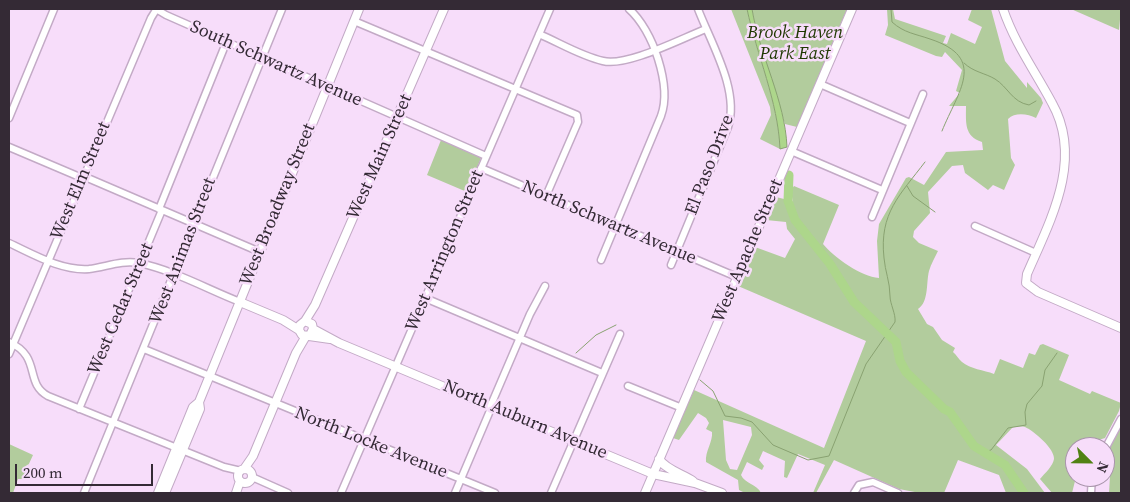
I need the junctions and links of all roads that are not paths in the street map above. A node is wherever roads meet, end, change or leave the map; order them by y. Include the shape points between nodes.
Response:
1 (54, 9) edge
2 (156, 9) edge
3 (282, 9) edge
4 (359, 9) edge
5 (444, 9) edge
6 (550, 9) edge
7 (629, 9) edge
8 (698, 9) edge
9 (852, 9) edge
10 (1003, 9) edge
11 (354, 21) junction
12 (706, 29) junction
13 (539, 34) junction
14 (226, 43) junction
15 (653, 50) junction
16 (426, 51) junction
17 (260, 58) junction
18 (820, 84) junction
19 (326, 87) junction
20 (516, 88) junction
21 (923, 94) dead end
22 (9, 118) edge
23 (397, 118) junction
24 (910, 123) junction
25 (9, 147) edge
26 (791, 151) junction
27 (486, 156) junction
28 (481, 168) junction
29 (82, 177) junction
30 (882, 190) junction
31 (546, 196) junction
32 (161, 209) junction
33 (872, 217) dead end
34 (194, 224) junction
35 (616, 226) junction
36 (975, 226) dead end
37 (9, 243) edge
38 (260, 252) junction
39 (676, 252) junction
40 (1036, 253) junction
41 (47, 260) junction
42 (601, 260) dead end
43 (140, 264) junction
44 (671, 265) dead end
45 (174, 276) junction
46 (737, 277) junction
47 (545, 286) dead end
48 (425, 298) junction
49 (240, 302) junction
50 (1121, 328) edge
51 (306, 329) junction
52 (620, 334) dead end
53 (519, 339) junction
54 (11, 343) edge
55 (144, 349) junction
56 (9, 354) edge
57 (396, 366) junction
58 (602, 373) junction
59 (210, 376) junction
60 (628, 386) dead end
61 (275, 404) junction
62 (491, 406) junction
63 (682, 408) junction
64 (79, 409) junction
65 (1121, 419) edge
66 (114, 422) junction
67 (1111, 437) edge
68 (364, 438) junction
69 (573, 441) junction
70 (180, 449) junction
71 (659, 459) junction
72 (653, 474) junction
73 (245, 476) junction
74 (461, 479) junction
75 (695, 483) junction
76 (84, 493) edge
77 (158, 493) edge
78 (165, 493) edge
79 (238, 493) edge
80 (288, 493) edge
81 (341, 493) edge
82 (455, 493) edge
83 (495, 493) edge
84 (551, 493) edge
85 (645, 493) edge
86 (722, 493) edge
87 (854, 493) edge
88 (898, 493) edge

1 - 22 street
2 - 14 street, South Schwartz Avenue
2 - 29 street, West Elm Street
3 - 17 street, West Animas Street
4 - 11 main road, West Broadway Street
5 - 16 main road, West Main Street
6 - 13 street, West Arrington Street
7 - 15 street via 641,22
8 - 12 street, El Paso Drive
9 - 18 main road, West Apache Street
10 - 40 main road via 1012,35 1054,105 1062,128 1065,172 1062,190
11 - 16 street
11 - 19 main road, West Broadway Street
12 - 15 street
12 - 39 street, El Paso Drive via 731,94 731,116
13 - 15 street via 608,62 624,61
13 - 20 street, West Arrington Street
14 - 17 street, South Schwartz Avenue
14 - 32 street, West Cedar Street
15 - 35 street via 664,82 665,104
16 - 20 street
16 - 23 main road, West Main Street
17 - 19 street, South Schwartz Avenue
17 - 34 street, West Animas Street
18 - 24 street
18 - 26 main road, West Apache Street
19 - 23 street, South Schwartz Avenue
19 - 38 main road, West Broadway Street
20 - 27 street, West Arrington Street
20 - 31 street via 578,116
21 - 24 street
23 - 27 street
23 - 51 main road, West Main Street
24 - 30 street
25 - 29 street
26 - 30 street
26 - 46 main road, West Apache Street
27 - 28 street, West Arrington Street
28 - 31 street, North Schwartz Avenue
28 - 48 street, West Arrington Street
29 - 32 street
29 - 41 street, West Elm Street
30 - 33 street
31 - 35 street, North Schwartz Avenue
32 - 34 street
32 - 43 street, West Cedar Street
34 - 38 street
34 - 45 street, West Animas Street
35 - 39 street, North Schwartz Avenue
35 - 42 street
36 - 40 street
37 - 41 street
38 - 49 main road, West Broadway Street
39 - 44 street, El Paso Drive
39 - 46 street, North Schwartz Avenue
40 - 50 main road via 1026,278 1029,286
41 - 43 street via 89,269 118,263
41 - 54 street, West Elm Street
43 - 45 street
43 - 64 street, West Cedar Street
45 - 49 street
45 - 55 street, West Animas Street
46 - 63 main road, West Apache Street
47 - 53 street
48 - 53 street
48 - 57 street, West Arrington Street
49 - 51 main road, North Auburn Avenue
49 - 59 main road, West Broadway Street
51 - 57 main road, North Auburn Avenue
51 - 61 main road, West Main Street
52 - 58 street
53 - 58 street
53 - 62 street
54 - 56 street, West Elm Street
54 - 64 street via 30,359 38,388 43,393
55 - 59 street, North Locke Avenue
55 - 66 street, West Animas Street
57 - 62 main road, North Auburn Avenue
57 - 68 street, West Arrington Street
58 - 69 street
59 - 61 street, North Locke Avenue
59 - 70 main road, West Broadway Street via 199,402 193,407
60 - 63 street
61 - 68 street, North Locke Avenue
61 - 73 main road, West Main Street
62 - 69 main road, North Auburn Avenue
62 - 74 street
63 - 71 main road, West Apache Street
64 - 66 street
65 - 67 street
66 - 70 street
66 - 76 street, West Animas Street
68 - 74 street, North Locke Avenue
68 - 81 street, West Arrington Street
69 - 72 main road, North Auburn Avenue
69 - 84 street
70 - 73 street
70 - 77 main road, West Broadway Street
70 - 78 main road, West Broadway Street
71 - 72 main road, West Apache Street
71 - 75 main road
72 - 75 main road, North Auburn Avenue
72 - 85 main road, West Apache Street
73 - 79 main road, West Main Street
73 - 80 street
74 - 82 street
74 - 83 street, North Locke Avenue
75 - 86 main road, North Auburn Avenue
87 - 88 street via 859,485 873,482

